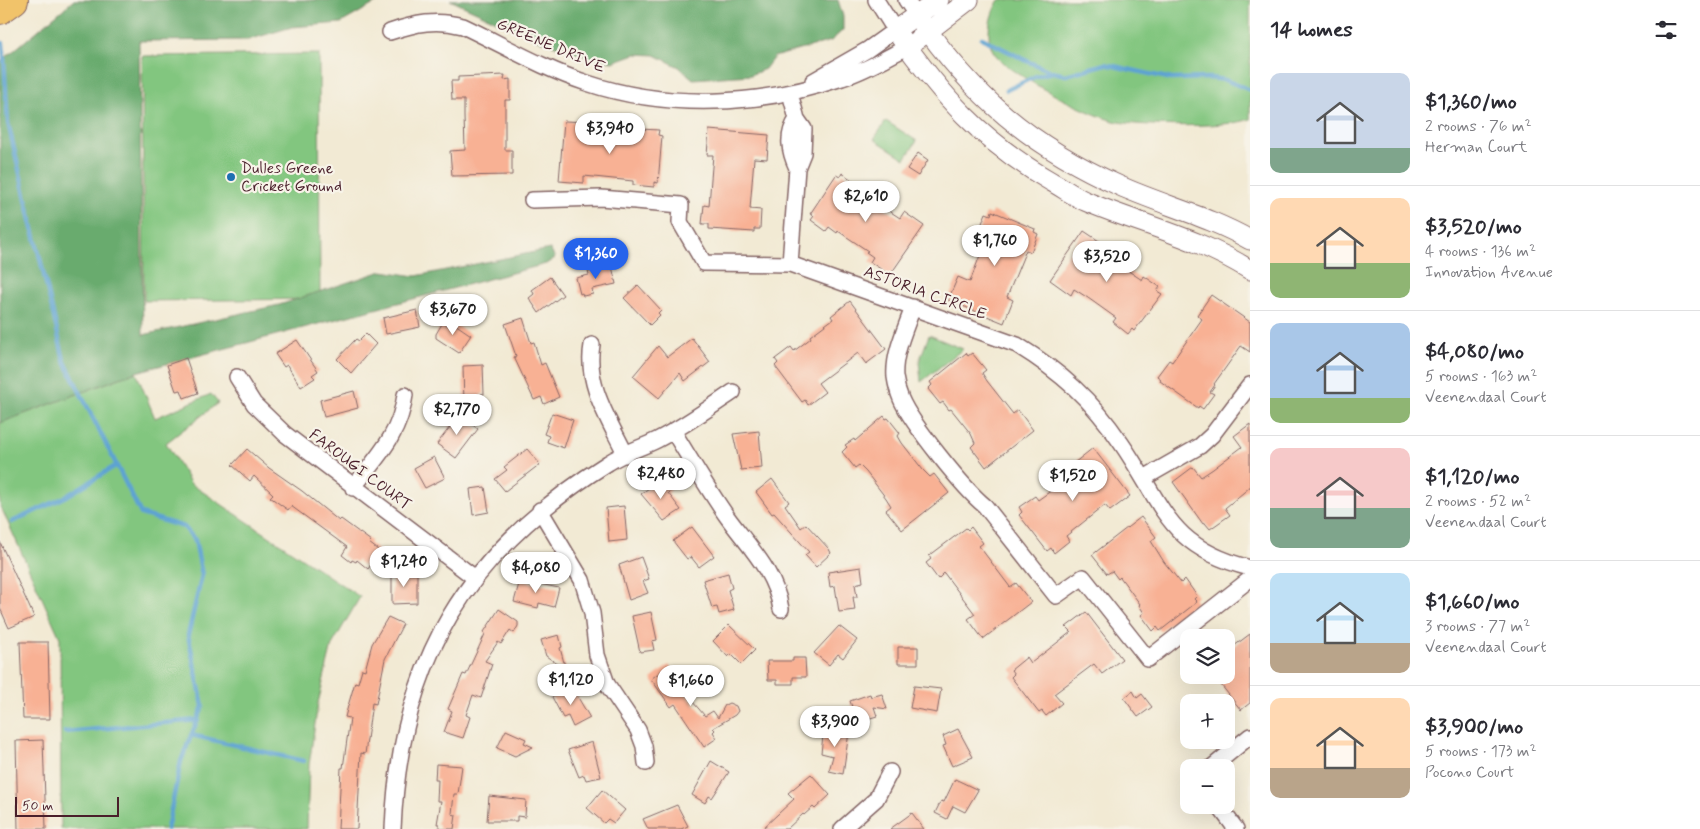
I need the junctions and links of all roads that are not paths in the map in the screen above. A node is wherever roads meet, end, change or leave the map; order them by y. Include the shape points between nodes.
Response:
1 (14, 0) edge
2 (876, 0) edge
3 (906, 0) edge
4 (939, 0) edge
5 (969, 0) edge
6 (0, 10) edge
7 (917, 16) junction
8 (895, 30) junction
9 (390, 32) dead end
10 (928, 32) junction
11 (907, 47) junction
12 (790, 93) junction
13 (532, 200) dead end
14 (1250, 240) edge
15 (790, 264) junction
16 (1250, 270) edge
17 (913, 307) junction
18 (592, 345) dead end
19 (237, 377) dead end
20 (1250, 385) edge
21 (733, 392) dead end
22 (404, 395) dead end
23 (673, 431) junction
24 (626, 454) junction
25 (1144, 478) junction
26 (353, 488) junction
27 (540, 510) junction
28 (1250, 568) edge
29 (474, 578) junction
30 (1250, 579) edge
31 (781, 609) dead end
32 (1250, 736) edge
33 (1222, 759) edge
34 (646, 762) dead end
35 (890, 772) dead end
36 (1225, 814) edge
37 (393, 829) edge
38 (842, 829) edge
39 (1236, 829) edge

1 - 6 highway
2 - 8 street
3 - 7 street
4 - 7 street
5 - 10 street
7 - 8 street
7 - 10 street
8 - 11 street
8 - 12 street, GREENE DRIVE via 867,50
9 - 12 street, GREENE DRIVE via 428,21 463,26 572,78 632,94 713,101
10 - 11 street
10 - 14 street via 944,55 993,107 1048,148 1077,166
11 - 12 street, GREENE DRIVE via 856,73
11 - 16 street via 948,101 1020,163 1083,200
12 - 15 street via 797,119 790,130 790,147 797,168
13 - 15 street, ASTORIA CIRCLE via 601,198 681,205 680,222 704,263
15 - 17 street, ASTORIA CIRCLE
17 - 25 street, ASTORIA CIRCLE via 1016,345 1046,363 1075,386
17 - 30 street via 896,359 895,375 901,400 972,495 985,506 1056,596 1083,577 1148,658
18 - 24 street via 589,359 593,382
19 - 26 street, FAROUGI COURT via 269,420
20 - 25 street via 1200,446
21 - 23 street
22 - 26 street via 403,412 397,428
23 - 24 street
23 - 31 street via 728,517 772,577
24 - 27 street
25 - 28 street, ASTORIA CIRCLE via 1173,527 1208,554
26 - 29 street, FAROUGI COURT
27 - 29 street via 513,533
27 - 34 street via 582,580 590,601 602,669 617,701 638,730
29 - 37 street via 434,645 420,678 401,745
32 - 33 street
35 - 38 street via 876,799
36 - 39 street

